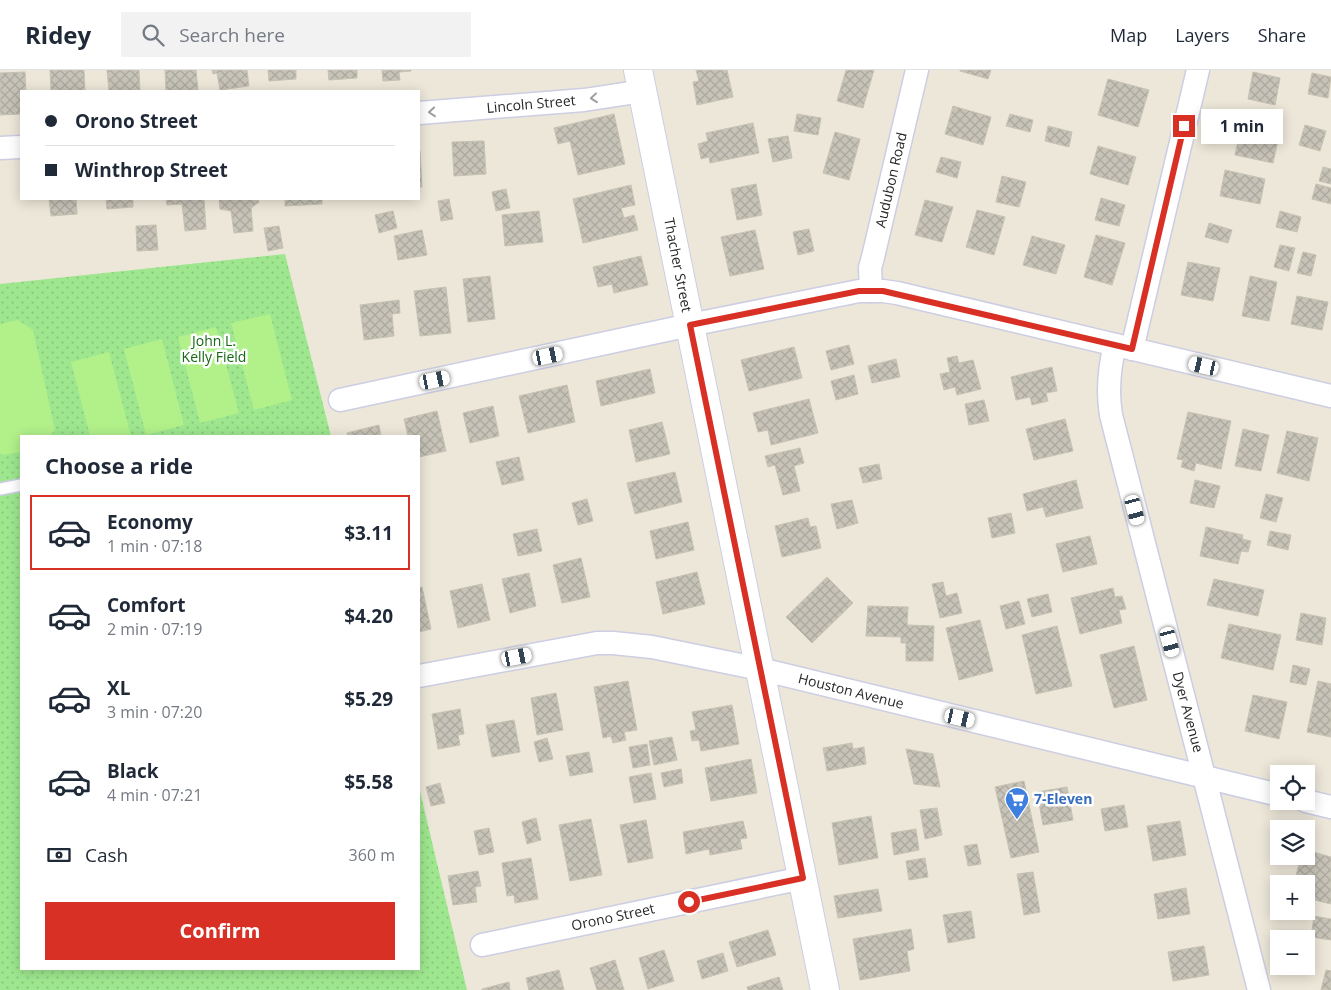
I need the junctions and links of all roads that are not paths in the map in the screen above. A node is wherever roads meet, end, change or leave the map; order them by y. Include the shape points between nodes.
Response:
1 (917, 70) edge
2 (1198, 70) edge
3 (640, 81) edge
4 (420, 114) edge
5 (20, 147) edge
6 (0, 148) edge
7 (871, 291) junction
8 (690, 325) junction
9 (1124, 347) junction
10 (1331, 396) edge
11 (340, 400) dead end
12 (20, 485) edge
13 (0, 489) edge
14 (760, 669) junction
15 (420, 676) edge
16 (1204, 777) junction
17 (1270, 793) edge
18 (1315, 803) edge
19 (1331, 807) edge
20 (803, 878) junction
21 (482, 945) dead end
22 (826, 990) edge
23 (1259, 990) edge

1 - 7 street, Audubon Road via 870,268
2 - 9 street, Dyer Avenue
3 -> 4 street, Lincoln Street via 584,100
3 - 8 street, Thacher Street
5 - 6 street
7 - 8 street
7 - 9 street via 897,294
8 - 11 street
8 - 14 street, Thacher Street
9 - 10 street
9 - 16 street, Dyer Avenue via 1109,374 1111,415
12 - 13 lane
14 - 15 street, Houston Avenue via 652,646 613,643 576,646
14 - 16 street, Houston Avenue
14 - 20 street, Thacher Street
16 - 17 street, Houston Avenue
16 - 23 street, Dyer Avenue
18 - 19 street
20 - 21 street, Orono Street
20 - 22 street, Thacher Street

